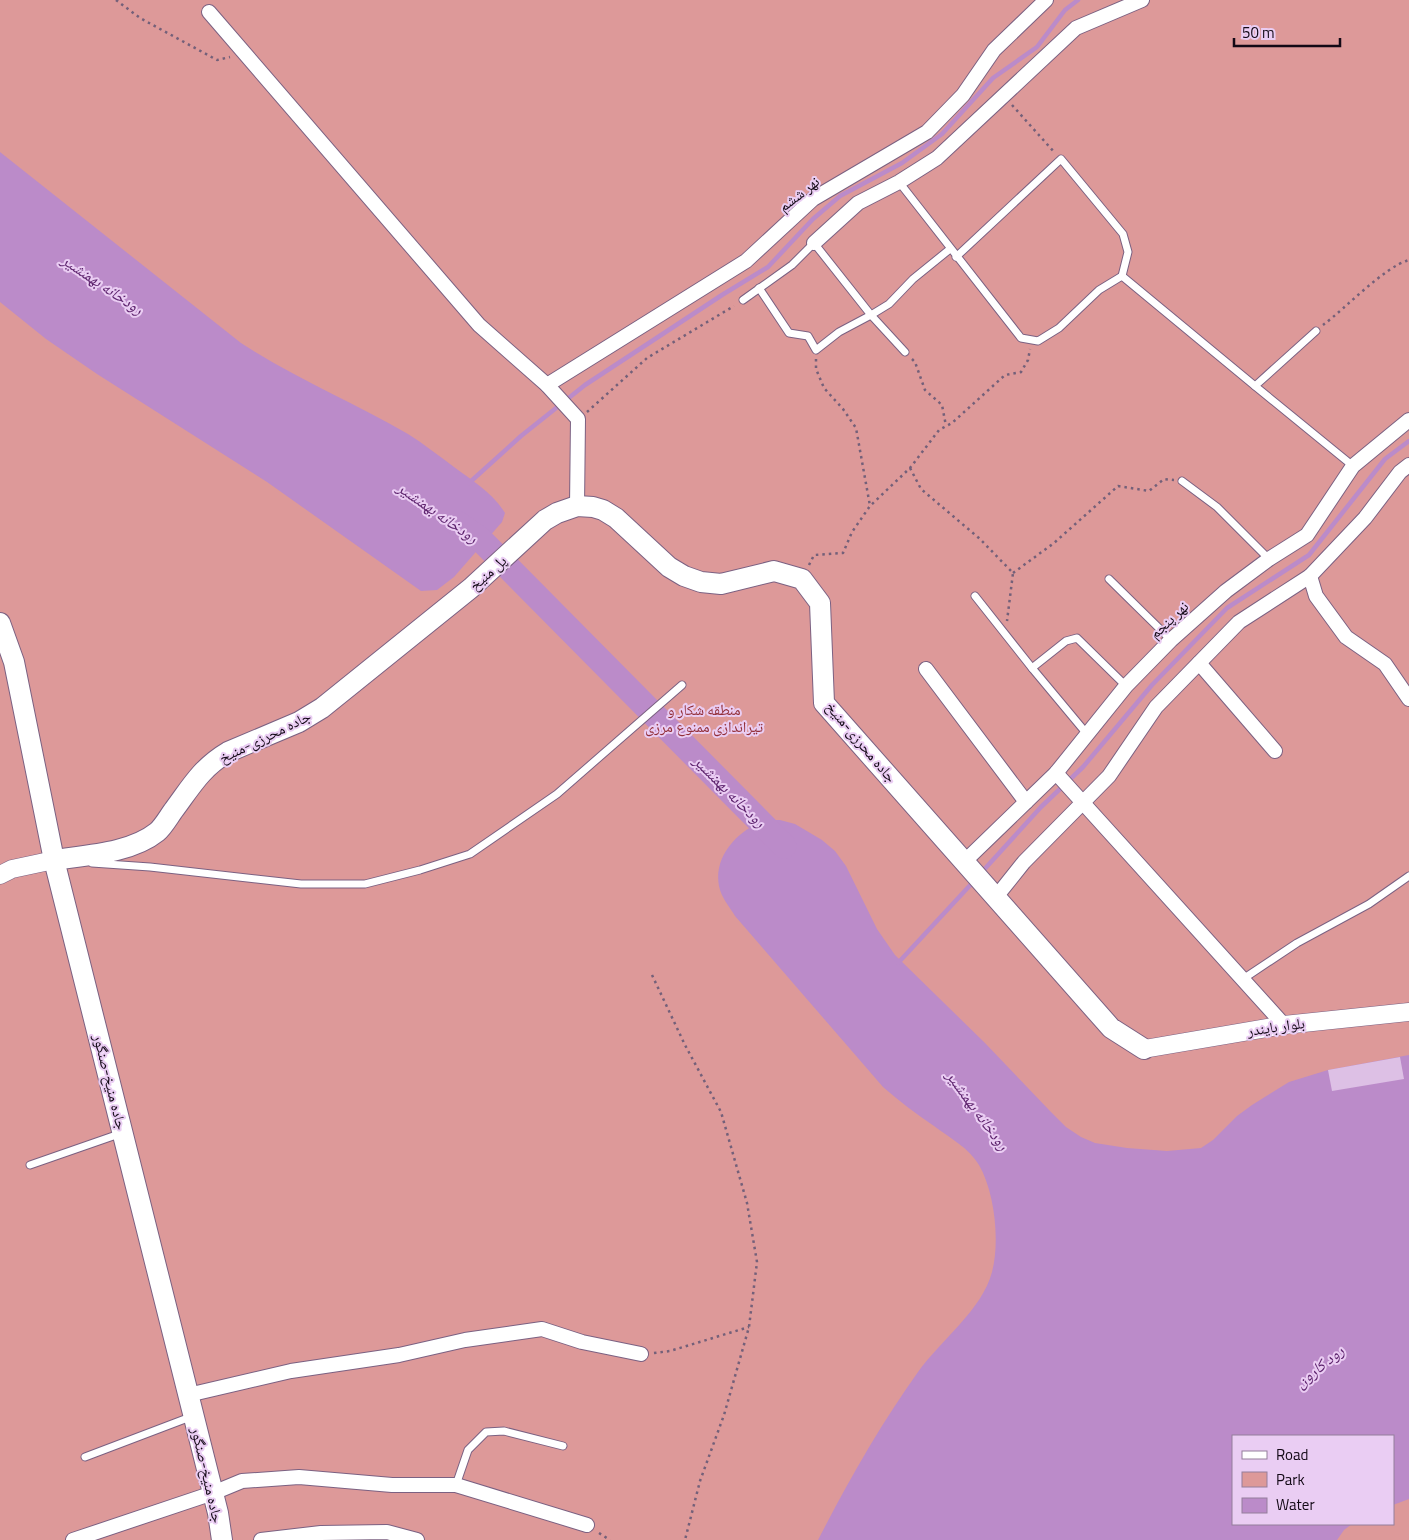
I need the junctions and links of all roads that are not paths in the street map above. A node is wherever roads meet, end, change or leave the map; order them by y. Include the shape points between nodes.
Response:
1 (1046, 0) edge
2 (1142, 0) edge
3 (209, 12) dead end
4 (899, 182) junction
5 (814, 243) junction
6 (950, 249) junction
7 (956, 257) junction
8 (1122, 276) junction
9 (759, 288) junction
10 (743, 300) road end
11 (871, 315) junction
12 (1316, 331) road end
13 (905, 352) road end
14 (1255, 386) junction
15 (551, 390) junction
16 (1409, 420) edge
17 (1353, 466) junction
18 (1409, 466) edge
19 (1182, 480) road end
20 (577, 506) junction
21 (1269, 559) junction
22 (1310, 576) junction
23 (1109, 579) dead end
24 (975, 596) dead end
25 (0, 623) edge
26 (1171, 640) junction
27 (401, 644) joint
28 (1199, 663) junction
29 (1032, 668) junction
30 (926, 669) dead end
31 (682, 685) dead end
32 (1126, 686) junction
33 (1409, 699) edge
34 (1087, 734) junction
35 (1274, 751) dead end
36 (1058, 775) junction
37 (1026, 802) junction
38 (1083, 802) junction
39 (54, 860) junction
40 (967, 865) junction
41 (0, 875) edge
42 (1409, 876) edge
43 (990, 891) junction
44 (1243, 979) junction
45 (1409, 1012) edge
46 (1284, 1025) junction
47 (1144, 1049) joint
48 (122, 1133) junction
49 (30, 1165) dead end
50 (641, 1354) road end
51 (188, 1395) junction
52 (194, 1416) junction
53 (563, 1446) dead end
54 (86, 1457) dead end
55 (456, 1485) junction
56 (213, 1493) junction
57 (587, 1525) dead end
58 (73, 1540) edge
59 (222, 1540) edge
60 (261, 1540) edge
61 (417, 1540) edge

1 - 15 street, نهر ششم via 994,50 963,94 927,132 813,199 746,262
2 - 4 street via 1076,28 937,158
3 - 15 street via 479,325
4 - 5 street via 858,203
4 - 6 lane
5 - 9 lane via 792,265
5 - 11 lane
6 - 7 lane
6 - 11 lane via 889,304
7 - 8 lane via 1021,338 1038,341 1059,328 1099,290
7 - 8 lane via 1061,160 1123,234 1128,252
8 - 14 lane
9 - 10 lane
9 - 11 lane via 789,334 808,336 816,350 839,332
11 - 13 lane
12 - 14 lane
14 - 17 lane
15 - 20 street via 575,416
16 - 17 street, نهر پنجم
17 - 21 street, نهر پنجم via 1307,535
18 - 22 street via 1400,472 1365,518
19 - 21 lane via 1217,507
20 - 27 main road, پل منیخ via 545,520 471,588
20 - 40 main road, جاده محرزی-منیخ via 603,510 669,567 701,582 721,584 774,571 802,580 820,603 824,703
21 - 26 street, نهر پنجم via 1226,591
22 - 28 street via 1239,622
22 - 33 street via 1316,596 1346,637 1385,664
23 - 26 lane
24 - 29 lane
25 - 39 main road, جاده منیخ-صنگور via 14,662
26 - 32 street, نهر پنجم
27 - 39 main road, جاده محرزی-منیخ via 311,716 217,759 205,769 158,831 145,840 131,847
28 - 35 street
28 - 38 street via 1156,707 1109,776
29 - 32 lane via 1066,641 1077,638
29 - 34 lane
30 - 37 street
31 - 39 lane via 557,794 470,854 420,870 365,884 301,884
32 - 34 street, نهر پنجم
34 - 36 street, نهر پنجم
36 - 37 street, نهر پنجم
36 - 38 street
37 - 40 street, نهر پنجم
38 - 43 street via 1024,862
38 - 44 street
39 - 41 street via 12,869
39 - 48 main road, جاده منیخ-صنگور
40 - 43 main road, جاده محرزی-منیخ
42 - 44 lane
43 - 47 main road via 1111,1028
44 - 46 street
45 - 46 street, بلوار بایندر
46 - 47 street, بلوار بایندر
48 - 49 lane
48 - 51 main road, جاده منیخ-صنگور
50 - 51 street via 582,1342 542,1329 291,1371
51 - 52 main road, جاده منیخ-صنگور
52 - 54 lane
52 - 56 main road, جاده منیخ-صنگور
53 - 55 lane via 504,1431 486,1432 468,1450
55 - 56 street via 392,1485 299,1477 242,1481
55 - 57 street
56 - 58 street
56 - 59 main road, جاده منیخ-صنگور
60 - 61 street via 321,1533 387,1532

